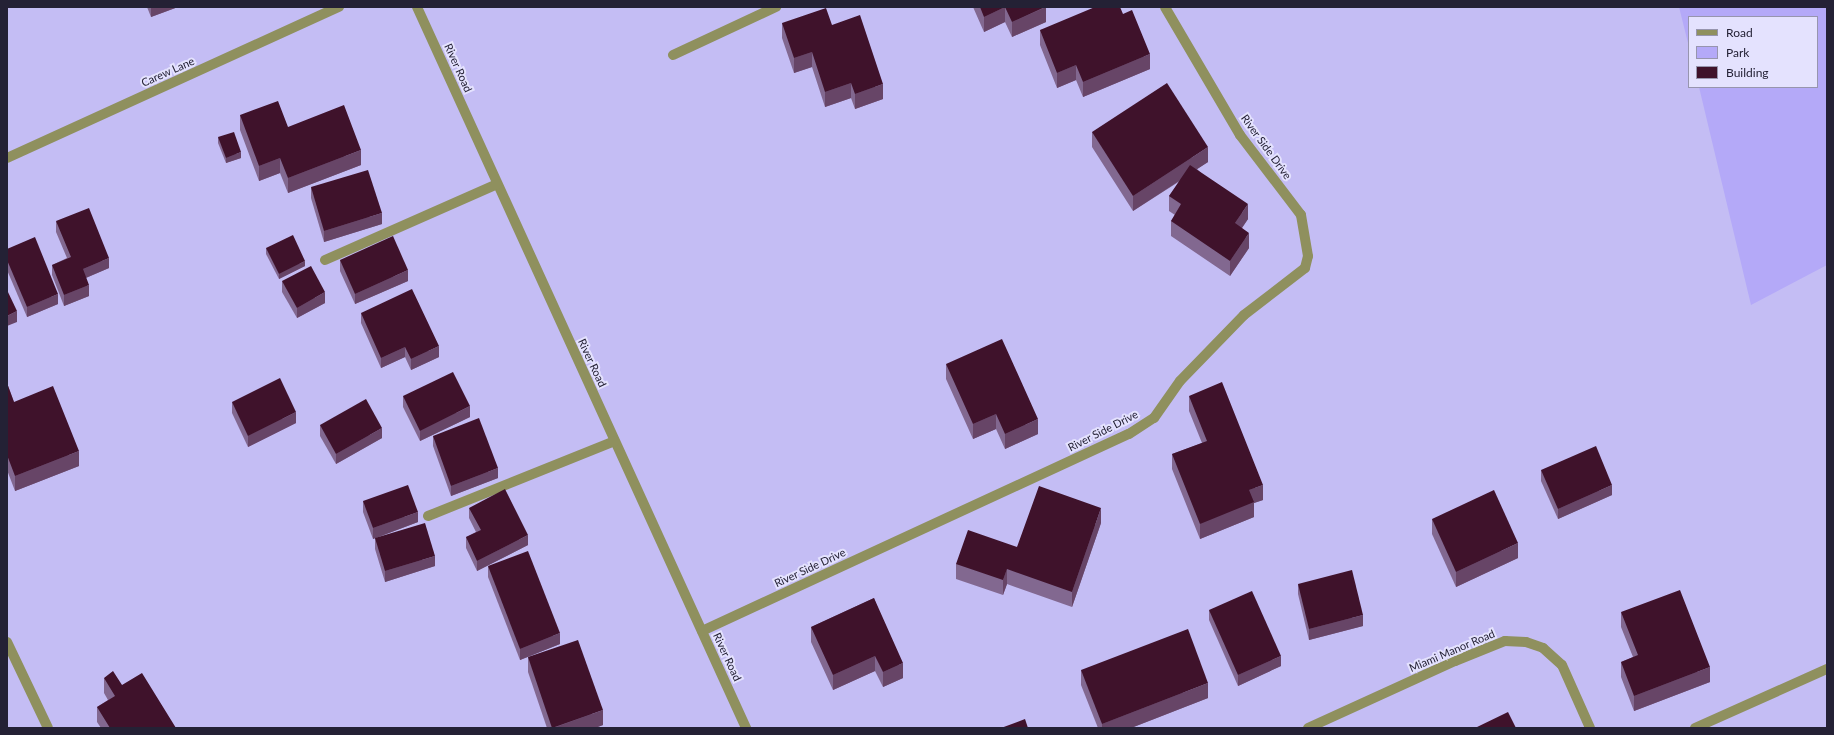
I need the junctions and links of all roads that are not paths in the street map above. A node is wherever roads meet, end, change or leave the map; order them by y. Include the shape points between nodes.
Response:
1 (340, 7) edge
2 (417, 7) edge
3 (776, 7) edge
4 (1165, 7) edge
5 (673, 55) dead end
6 (7, 158) edge
7 (497, 184) junction
8 (325, 260) dead end
9 (615, 441) junction
10 (428, 516) dead end
11 (702, 631) junction
12 (7, 642) edge
13 (1827, 669) edge
14 (48, 728) edge
15 (746, 728) edge
16 (1308, 728) edge
17 (1590, 728) edge
18 (1695, 728) edge

1 - 6 street, Carew Lane
2 - 7 street, River Road
3 - 5 street
4 - 11 street, River Side Drive via 1240,135 1301,215 1308,256 1305,268 1244,315 1180,381 1154,418 1108,444
7 - 8 street
7 - 9 street, River Road
9 - 10 street
9 - 11 street, River Road
11 - 15 street, River Road
12 - 14 street
13 - 18 street
16 - 17 street, Miami Manor Road via 1505,641 1526,642 1543,648 1562,665

